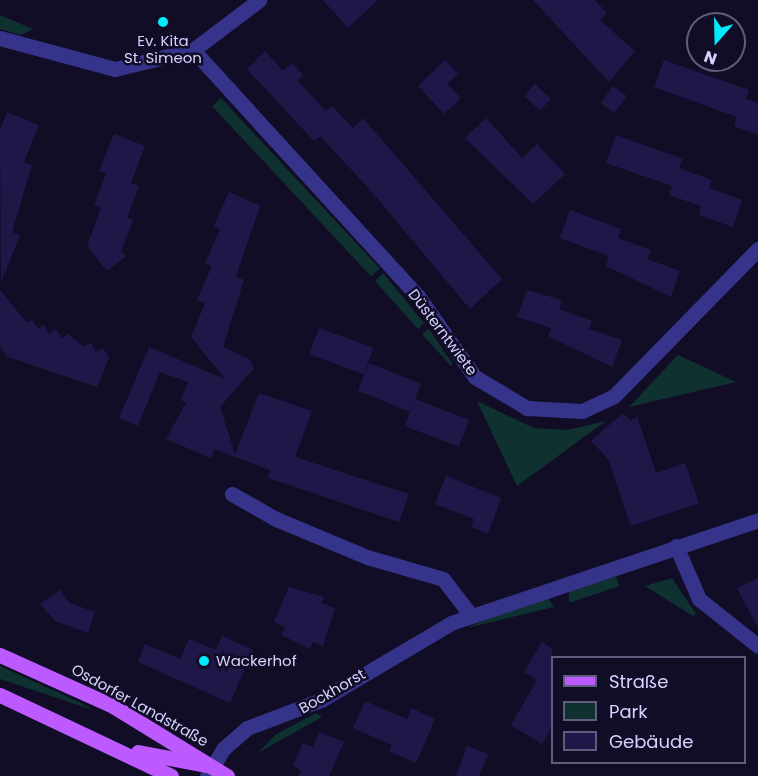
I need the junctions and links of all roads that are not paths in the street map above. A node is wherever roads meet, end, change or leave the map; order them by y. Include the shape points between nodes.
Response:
1 (259, 0) edge
2 (0, 38) edge
3 (193, 50) junction
4 (758, 249) edge
5 (232, 494) dead end
6 (758, 520) edge
7 (676, 546) junction
8 (470, 614) junction
9 (758, 646) edge
10 (0, 655) edge
11 (0, 695) edge
12 (117, 747) junction
13 (209, 771) edge
14 (171, 776) edge
15 (227, 776) edge

1 - 3 street
2 - 3 street via 115,69
3 - 4 street, Düsterntwiete via 418,296 475,377 527,408 582,411 614,396
5 - 8 street via 276,519 367,557 443,579
6 - 7 street, Bockhorst
7 - 8 street, Bockhorst
7 - 9 street via 699,599
8 - 13 street, Bockhorst via 321,700 247,728
10 - 13 main road, Osdorfer Landstraße via 113,706
11 - 12 main road
12 - 13 main road
12 - 14 main road
13 - 15 main road, Osdorfer Landstraße

